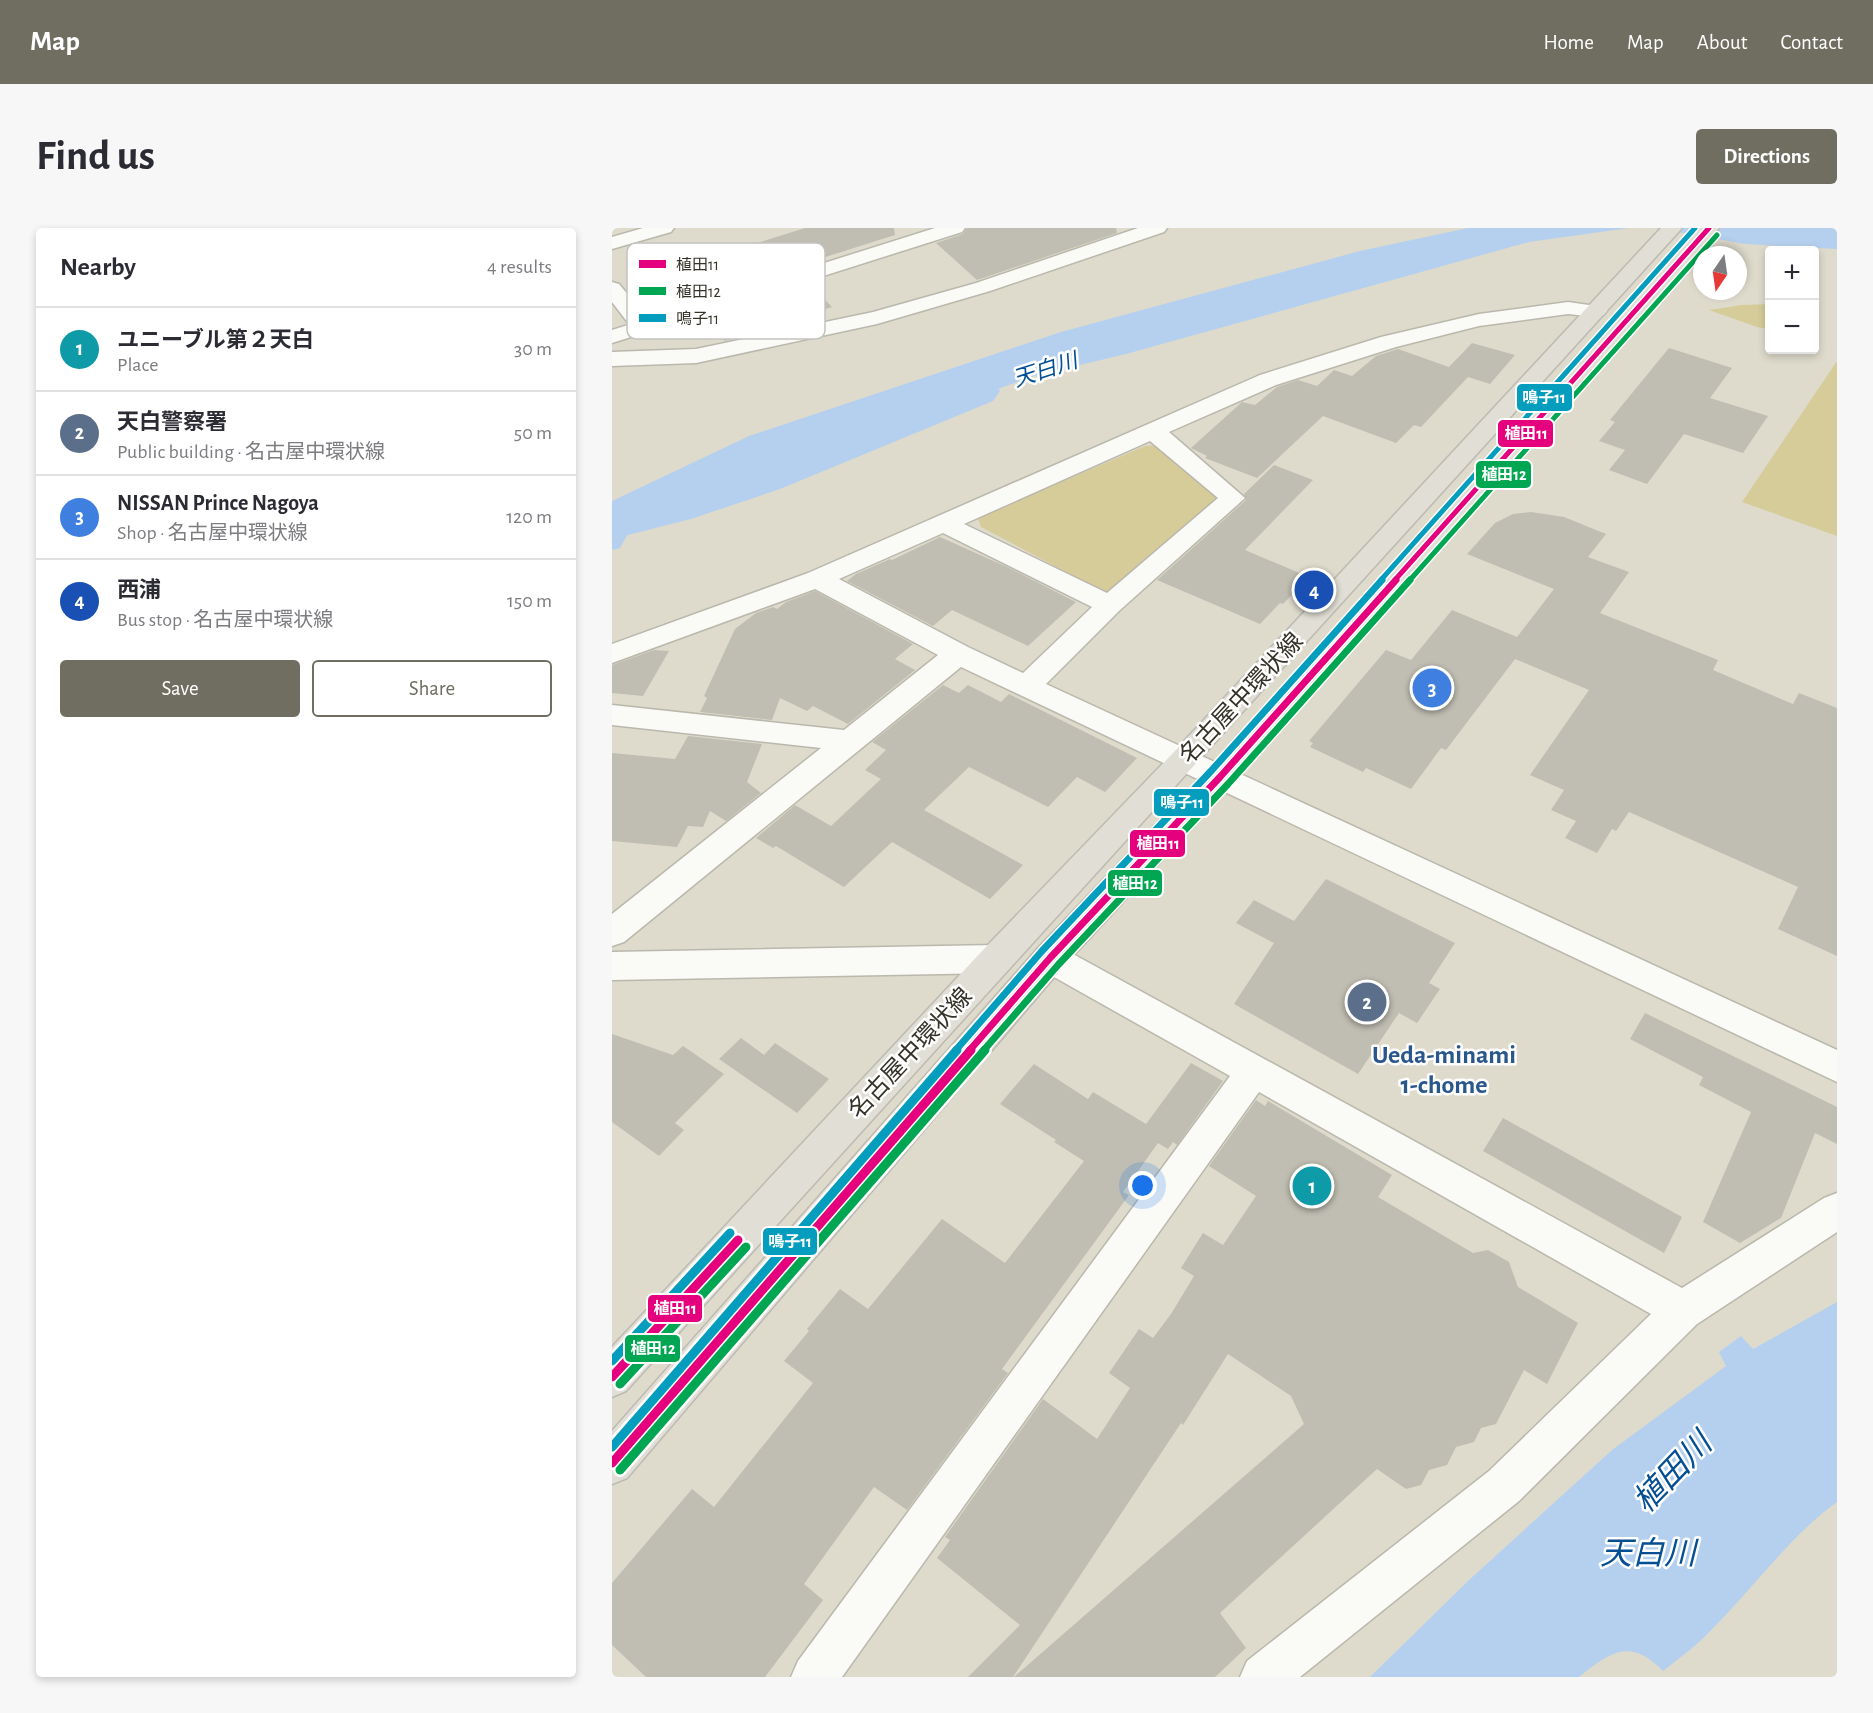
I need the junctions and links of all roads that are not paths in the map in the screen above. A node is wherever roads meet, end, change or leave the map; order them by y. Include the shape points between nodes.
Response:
1 (664, 228) edge
2 (955, 228) edge
3 (1157, 228) edge
4 (1672, 228) edge
5 (1709, 228) edge
6 (612, 243) edge
7 (825, 269) edge
8 (612, 288) edge
9 (627, 307) edge
10 (1596, 311) junction
11 (825, 329) edge
12 (627, 332) edge
13 (612, 337) edge
14 (777, 339) edge
15 (612, 359) edge
16 (1153, 431) junction
17 (945, 524) junction
18 (817, 579) junction
19 (1110, 605) junction
20 (612, 654) edge
21 (958, 654) junction
22 (1027, 686) junction
23 (612, 715) edge
24 (850, 741) junction
25 (1184, 760) junction
26 (1220, 777) junction
27 (612, 933) edge
28 (1050, 958) junction
29 (996, 959) junction
30 (612, 966) edge
31 (1837, 1067) edge
32 (1254, 1071) junction
33 (1837, 1211) edge
34 (1683, 1310) junction
35 (612, 1377) edge
36 (612, 1463) edge
37 (814, 1677) edge
38 (1263, 1677) edge

1 - 6 street
2 - 7 street
3 - 11 street via 983,287
4 - 10 main road, 名古屋中環状線
5 - 26 main road, 名古屋中環状線
8 - 9 street
10 - 16 street via 1568,308 1479,320 1389,342 1268,380
10 - 25 main road, 名古屋中環状線
12 - 13 street
14 - 15 street via 696,356
16 - 17 street
16 - 19 street via 1233,498
17 - 18 street
17 - 19 street
18 - 20 street
18 - 21 street
19 - 22 street
21 - 22 street
21 - 24 street
22 - 25 street
23 - 24 street
24 - 27 street
25 - 26 street
25 - 29 main road, 名古屋中環状線
26 - 28 main road, 名古屋中環状線
26 - 31 street
28 - 32 street
28 - 36 main road, 名古屋中環状線
29 - 30 street
29 - 35 main road, 名古屋中環状線
32 - 34 street
32 - 37 street
33 - 34 street
34 - 38 street via 1504,1486

